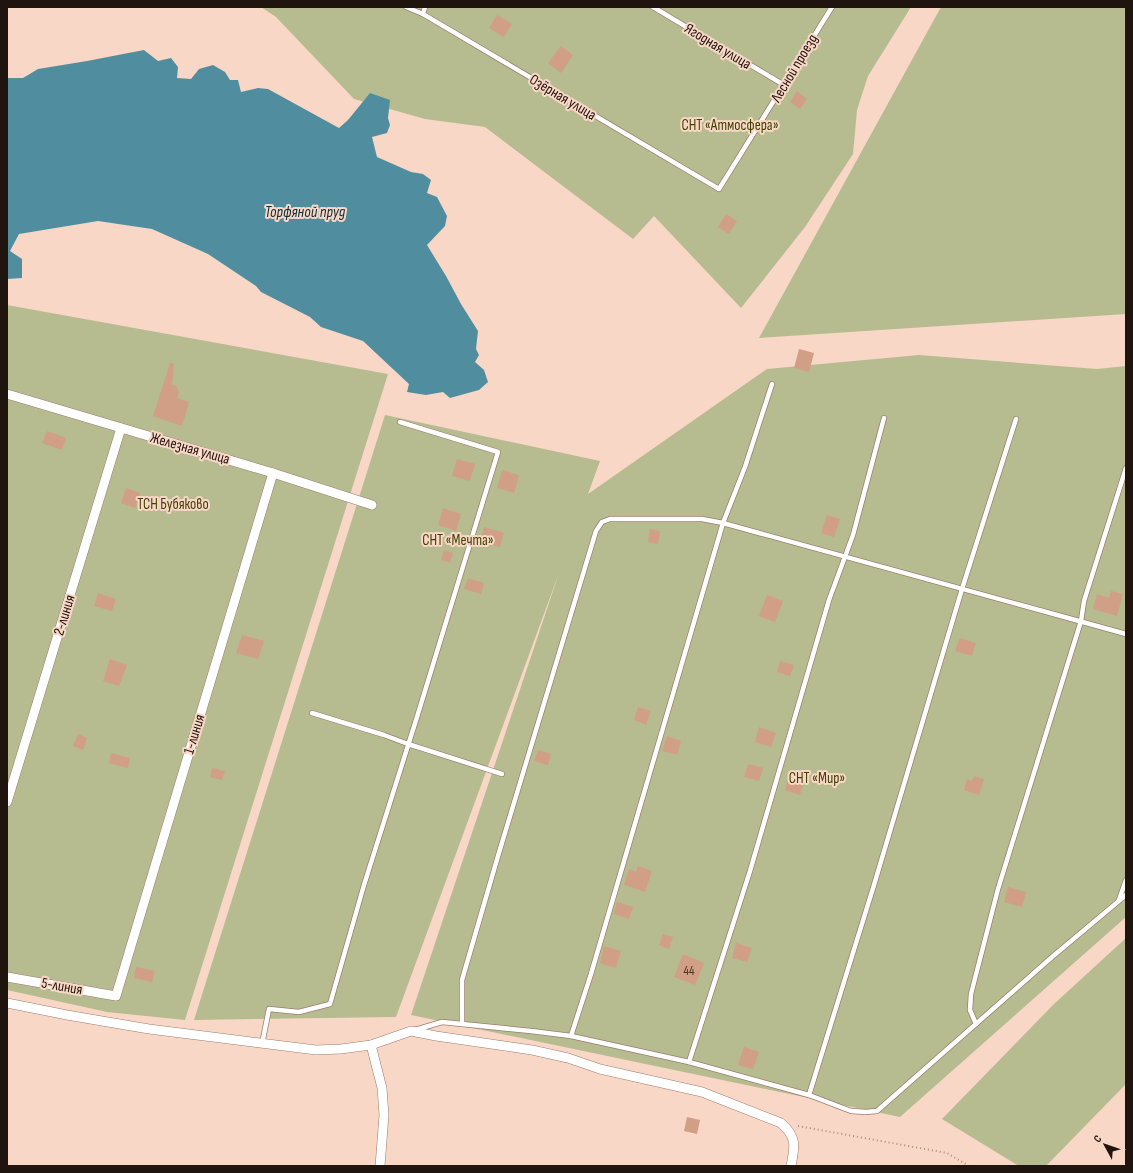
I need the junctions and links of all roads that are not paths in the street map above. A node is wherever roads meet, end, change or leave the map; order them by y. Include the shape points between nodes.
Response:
1 (406, 7) edge
2 (426, 7) edge
3 (653, 7) edge
4 (832, 7) edge
5 (423, 14) junction
6 (784, 86) junction
7 (719, 189) joint
8 (772, 384) dead end
9 (7, 394) edge
10 (884, 418) dead end
11 (1016, 419) dead end
12 (400, 422) dead end
13 (121, 428) junction
14 (1126, 468) edge
15 (272, 473) junction
16 (372, 504) dead end
17 (723, 523) junction
18 (844, 557) junction
19 (962, 589) junction
20 (1081, 621) junction
21 (1126, 634) edge
22 (312, 713) dead end
23 (408, 744) junction
24 (502, 774) dead end
25 (7, 802) edge
26 (1126, 880) edge
27 (1126, 895) edge
28 (1119, 901) junction
29 (7, 977) edge
30 (116, 996) joint
31 (7, 1003) edge
32 (462, 1024) junction
33 (976, 1024) junction
34 (412, 1031) junction
35 (571, 1036) junction
36 (262, 1044) junction
37 (371, 1045) junction
38 (689, 1062) junction
39 (809, 1095) junction
40 (380, 1166) edge
41 (791, 1166) edge

1 - 5 lane, Озёрная улица
2 - 5 lane
3 - 6 lane, Ягодная улица
4 - 6 lane, Лесной проезд
5 - 7 lane, Озёрная улица
6 - 7 lane, Лесной проезд
8 - 17 lane via 745,467
9 - 13 street, Железная улица
10 - 18 lane via 853,535
11 - 19 lane
12 - 23 lane via 498,452
13 - 15 street, Железная улица
13 - 25 street, 2-линия
14 - 20 lane via 1084,600
15 - 16 street, Железная улица
15 - 30 street, 1-линия
17 - 18 lane
17 - 32 lane via 702,519 610,518 602,522 596,531 462,980
17 - 35 lane
18 - 19 lane
18 - 38 lane via 829,600 750,871
19 - 20 lane
19 - 39 lane
20 - 21 lane
20 - 33 lane via 998,889 971,994 970,1010
22 - 23 lane
23 - 24 lane
23 - 36 lane via 330,1004 299,1012 269,1009
26 - 28 lane
27 - 28 lane
28 - 33 lane
29 - 30 street, 5-линия
31 - 36 street via 67,1016
32 - 34 lane via 442,1022
32 - 35 lane
33 - 39 lane via 877,1111 851,1111
34 - 37 street
34 - 41 street via 532,1050 600,1069 702,1092 781,1123 789,1130 794,1144
35 - 38 lane
36 - 37 street via 316,1050
37 - 40 street via 382,1088 384,1115
38 - 39 lane

